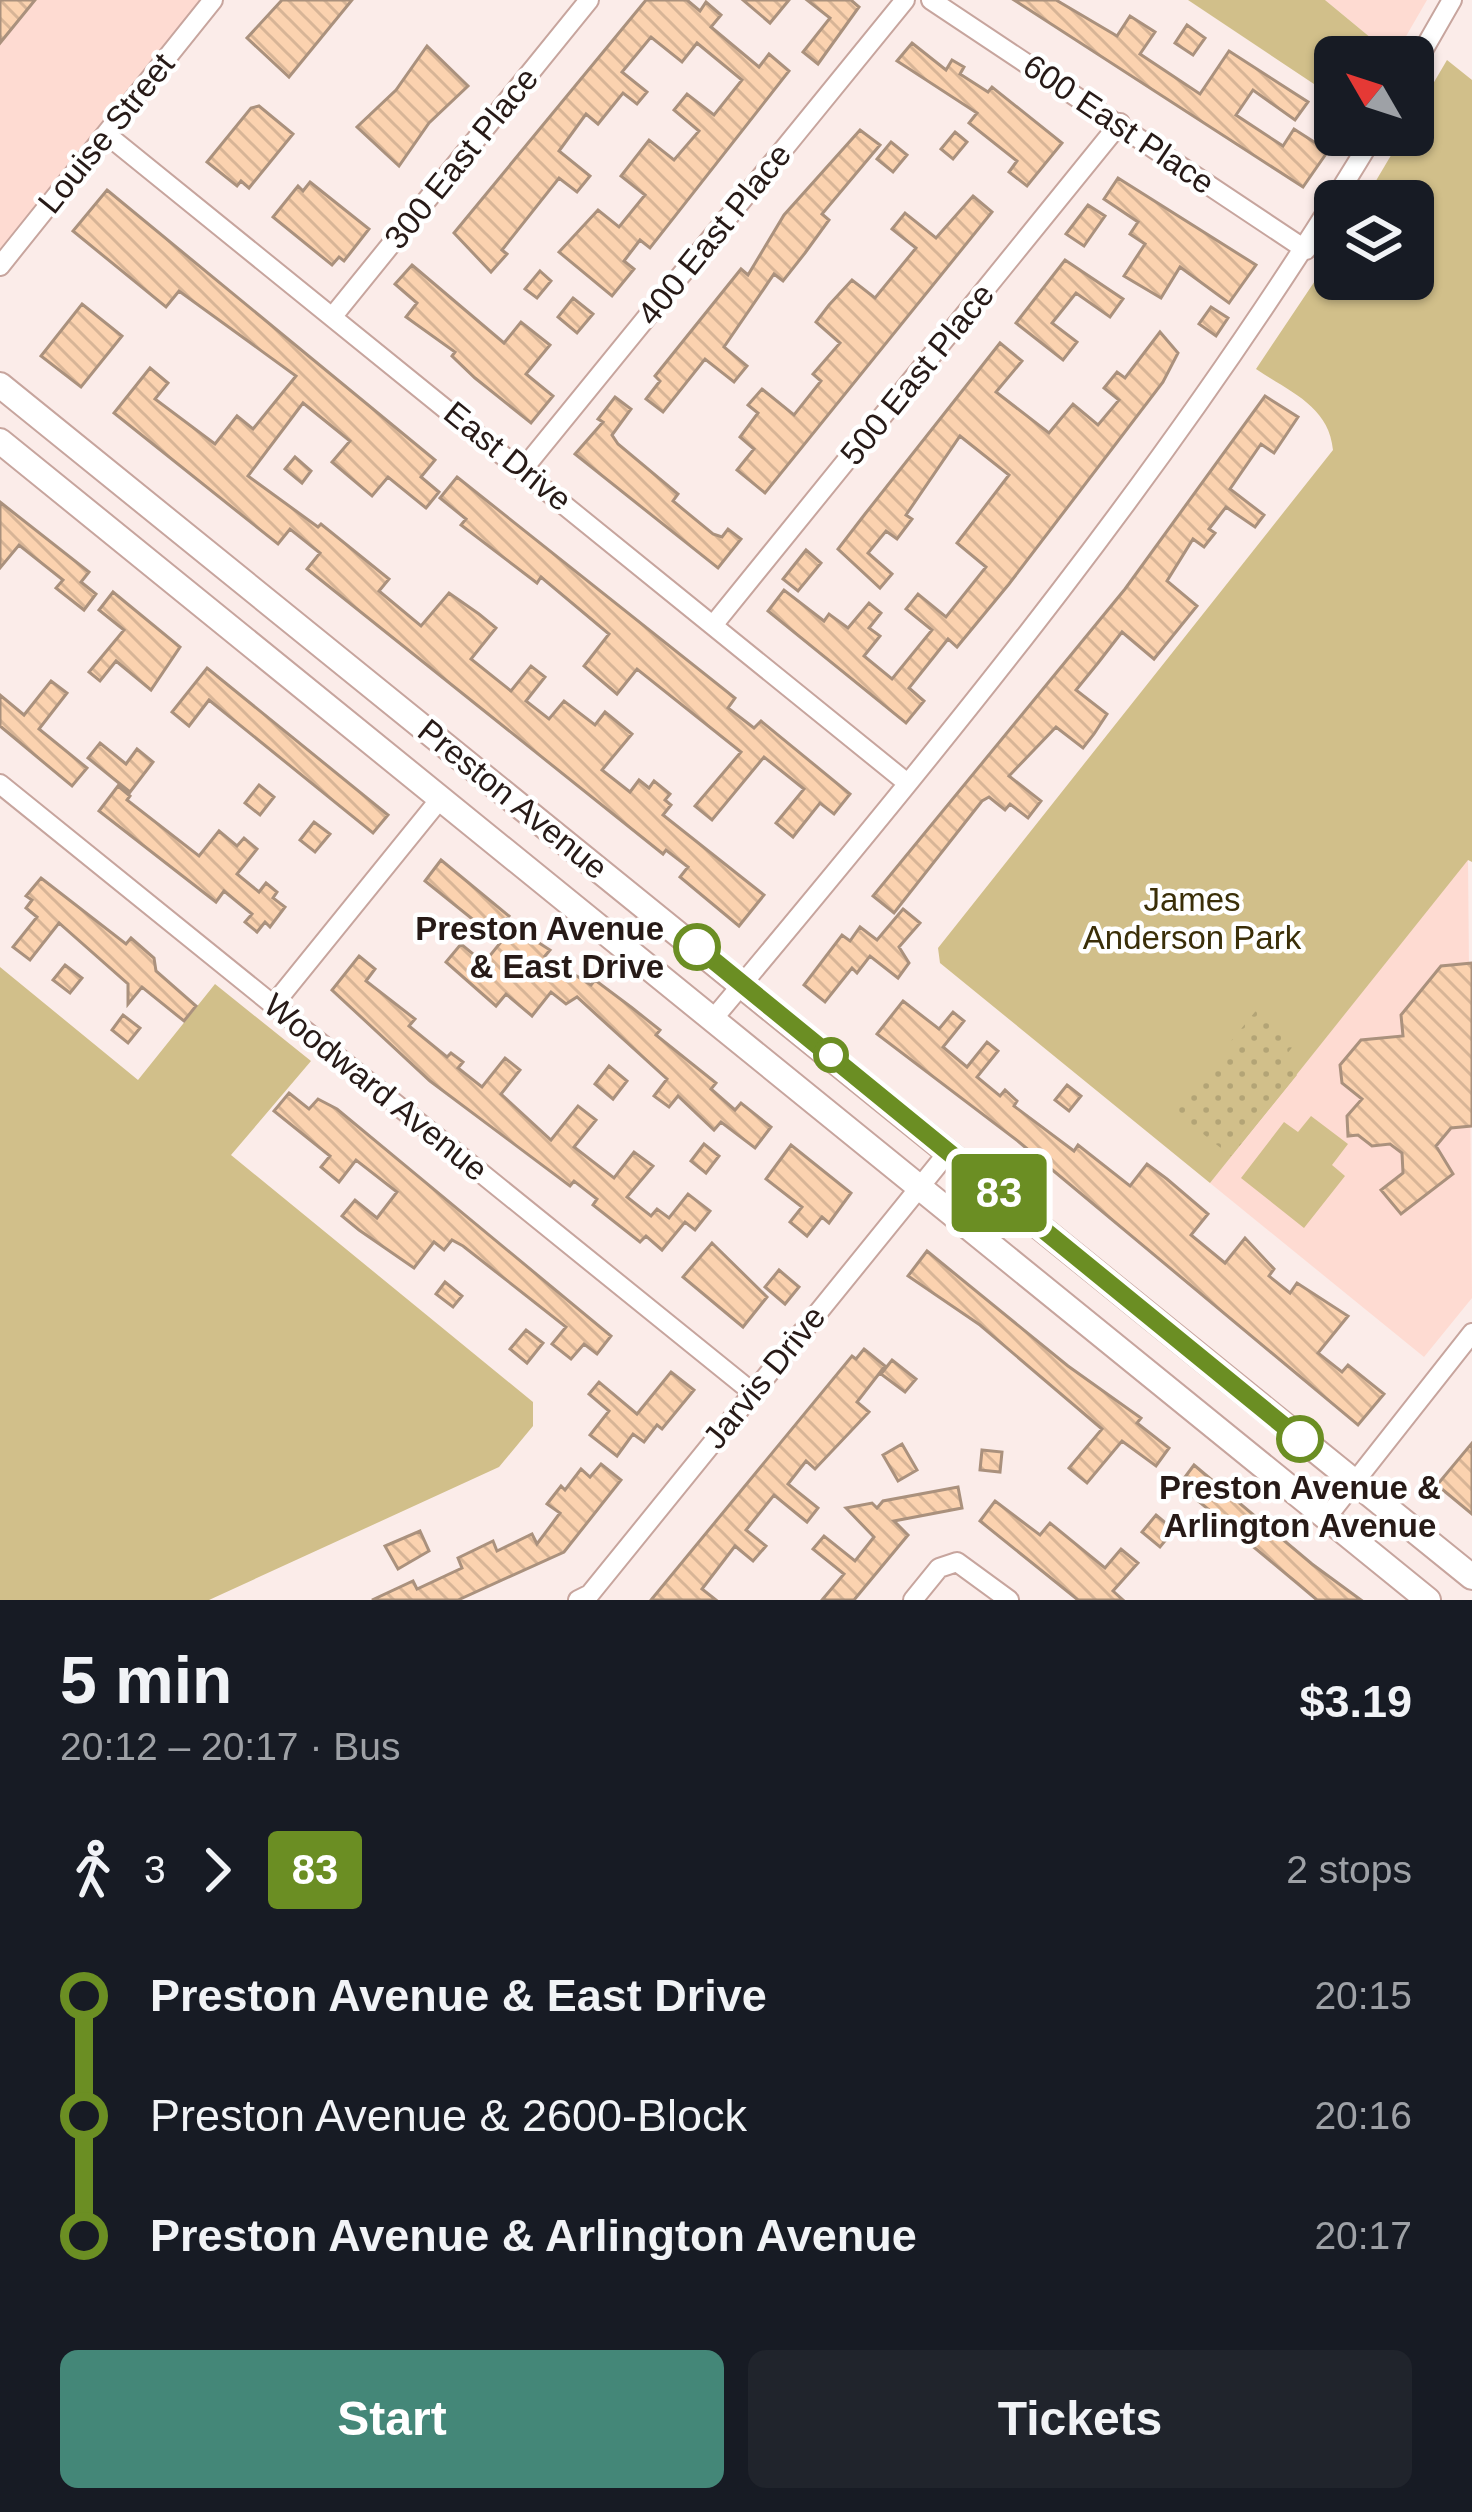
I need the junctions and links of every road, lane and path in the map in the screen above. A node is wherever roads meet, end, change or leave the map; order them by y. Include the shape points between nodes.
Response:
1 (213, 0) edge
2 (589, 0) edge
3 (905, 0) edge
4 (931, 0) edge
5 (1452, 0) edge
6 (1431, 36) edge
7 (1120, 123) junction
8 (106, 134) junction
9 (1362, 156) edge
10 (1306, 250) junction
11 (0, 266) edge
12 (333, 316) junction
13 (0, 385) edge
14 (0, 441) edge
15 (524, 468) junction
16 (714, 624) junction
17 (906, 782) junction
18 (0, 784) edge
19 (440, 799) junction
20 (743, 983) junction
21 (274, 1004) junction
22 (713, 1019) junction
23 (949, 1151) junction
24 (920, 1186) junction
25 (1472, 1333) edge
26 (752, 1392) junction
27 (1354, 1484) junction
28 (1327, 1517) junction
29 (1472, 1577) edge
30 (578, 1600) edge
31 (913, 1600) edge
32 (1009, 1600) edge
33 (1428, 1600) edge

1 - 8 street, Louise Street
2 - 12 street, 300 East Place
3 - 15 street, 400 East Place
4 - 7 street, 600 East Place
5 - 6 street
7 - 10 street, 600 East Place
7 - 16 street, 500 East Place
8 - 11 street, Louise Street
8 - 12 street, East Drive
9 - 10 street
10 - 17 street via 1117,521
12 - 15 street, East Drive
13 - 20 main road, Preston Avenue
14 - 19 main road, Preston Avenue
15 - 16 street, East Drive
16 - 17 street, East Drive
17 - 20 street
18 - 21 street, Woodward Avenue
19 - 21 street
19 - 22 main road, Preston Avenue
20 - 22 street
20 - 23 main road, Preston Avenue
21 - 26 street, Woodward Avenue
22 - 24 main road, Preston Avenue
23 - 24 street, Jarvis Drive
23 - 27 main road, Preston Avenue
24 - 26 street, Jarvis Drive
24 - 28 main road, Preston Avenue
25 - 27 street
26 - 30 street, Jarvis Drive
27 - 28 street
27 - 29 main road, Preston Avenue
28 - 33 main road, Preston Avenue
31 - 32 street via 939,1568 956,1562

